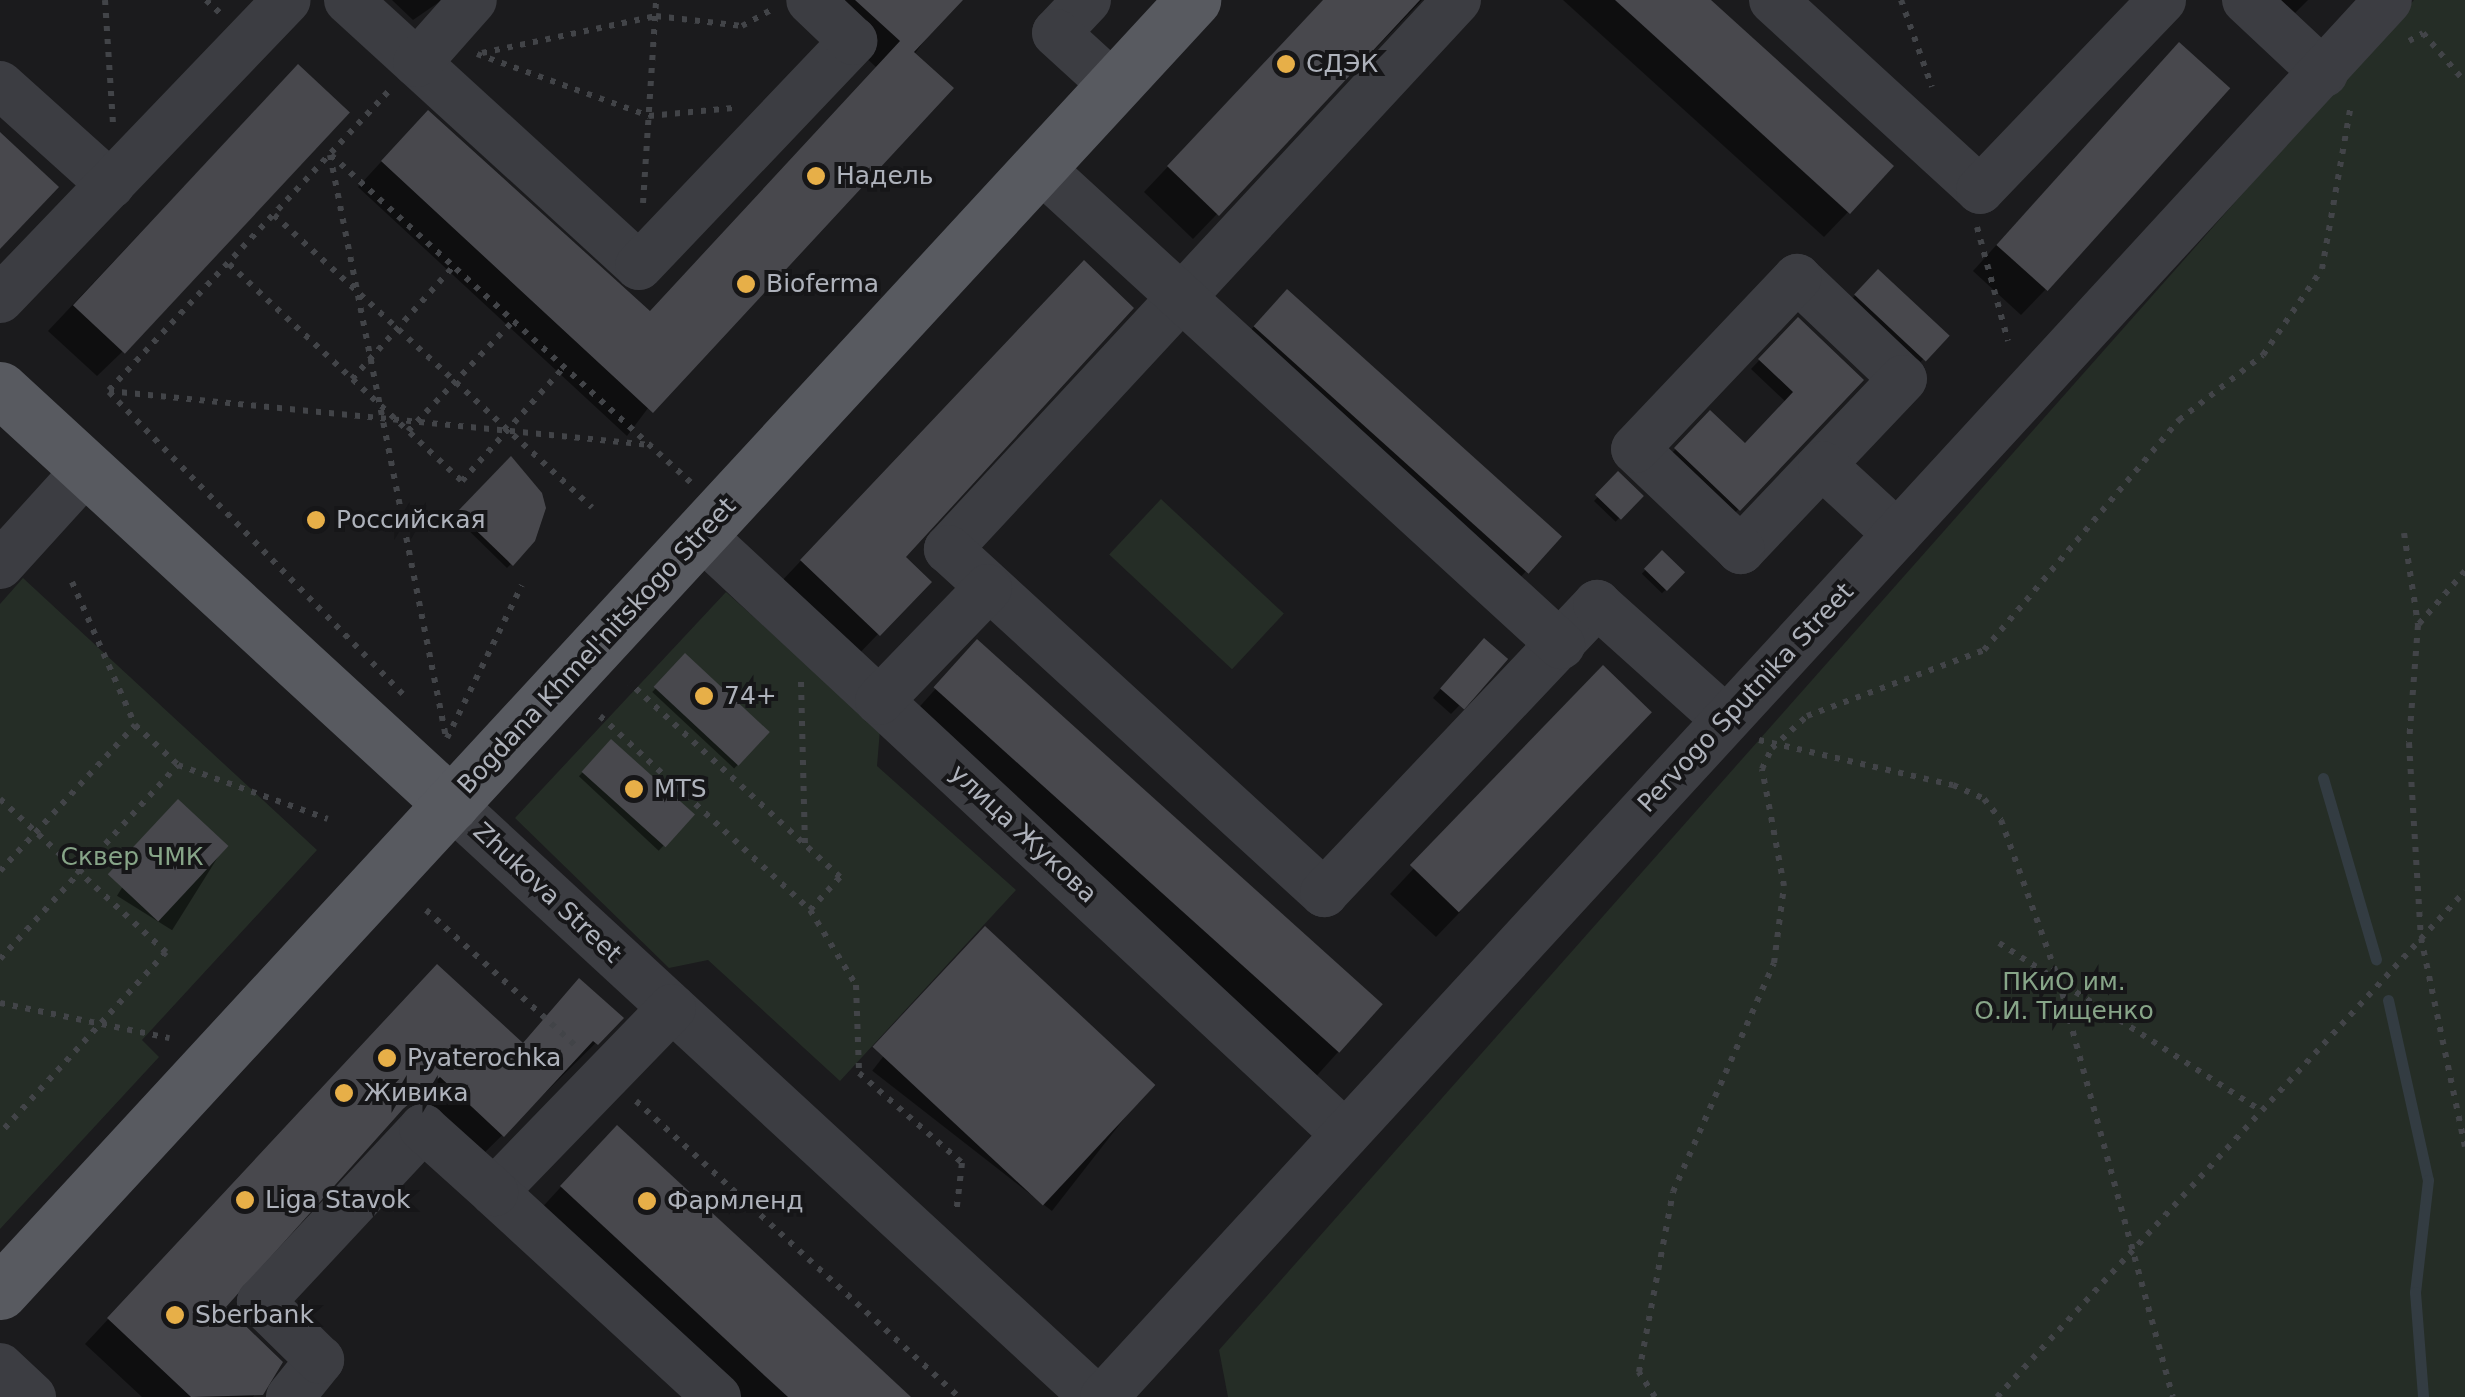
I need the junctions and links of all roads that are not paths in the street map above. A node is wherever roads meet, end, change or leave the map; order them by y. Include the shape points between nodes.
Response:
1 (287, 0) edge
2 (348, 0) edge
3 (473, 0) edge
4 (810, 0) edge
5 (1087, 0) edge
6 (1193, 0) edge
7 (1457, 0) edge
8 (1773, 0) edge
9 (2162, 0) edge
10 (2246, 0) edge
11 (2388, 0) edge
12 (420, 66) junction
13 (0, 85) edge
14 (2338, 85) junction
15 (1114, 86) junction
16 (1039, 167) junction
17 (113, 182) junction
18 (1182, 292) junction
19 (0, 299) edge
20 (0, 389) edge
21 (1822, 465) junction
22 (88, 470) junction
23 (697, 509) junction
24 (1898, 534) junction
25 (0, 565) edge
26 (988, 588) junction
27 (1562, 645) junction
28 (879, 701) junction
29 (1725, 719) junction
30 (451, 804) junction
31 (672, 1008) junction
32 (1345, 1134) junction
33 (494, 1192) junction
34 (0, 1292) edge
35 (0, 1367) edge
36 (32, 1397) edge
37 (290, 1397) edge
38 (717, 1397) edge
39 (1094, 1397) edge
40 (1104, 1397) edge

1 - 17 street
2 - 12 street
3 - 12 street
4 - 12 street via 854,41 639,266
5 - 15 street via 1056,33
6 - 15 main road, Bogdana Khmel'nitskogo Street
7 - 18 street
8 - 9 street via 1980,190
10 - 14 street
11 - 14 street, Pervogo Sputnika Street
13 - 17 street
14 - 24 street, Pervogo Sputnika Street
15 - 16 main road, Bogdana Khmel'nitskogo Street
16 - 18 street
16 - 23 main road, Bogdana Khmel'nitskogo Street
17 - 19 street
18 - 26 street via 948,549
18 - 27 street
20 - 22 main road, Zhukova Street
21 - 21 street via 1741,550 1635,449 1796,278 1903,379
21 - 24 street
22 - 25 street
22 - 30 main road, Zhukova Street
23 - 28 street, улица Жукова via 800,625
23 - 30 main road, Bogdana Khmel'nitskogo Street
24 - 29 street, Pervogo Sputnika Street
26 - 27 street via 1324,893
26 - 28 street
27 - 29 street via 1597,604
28 - 32 street, улица Жукова
29 - 32 street, Pervogo Sputnika Street
30 - 31 street, Zhukova Street
30 - 34 main road, Bogdana Khmel'nitskogo Street
31 - 33 street
31 - 39 street, Zhukova Street
32 - 40 street, Pervogo Sputnika Street
33 - 37 street via 423,1128 261,1302 320,1360
33 - 38 street
35 - 36 street

